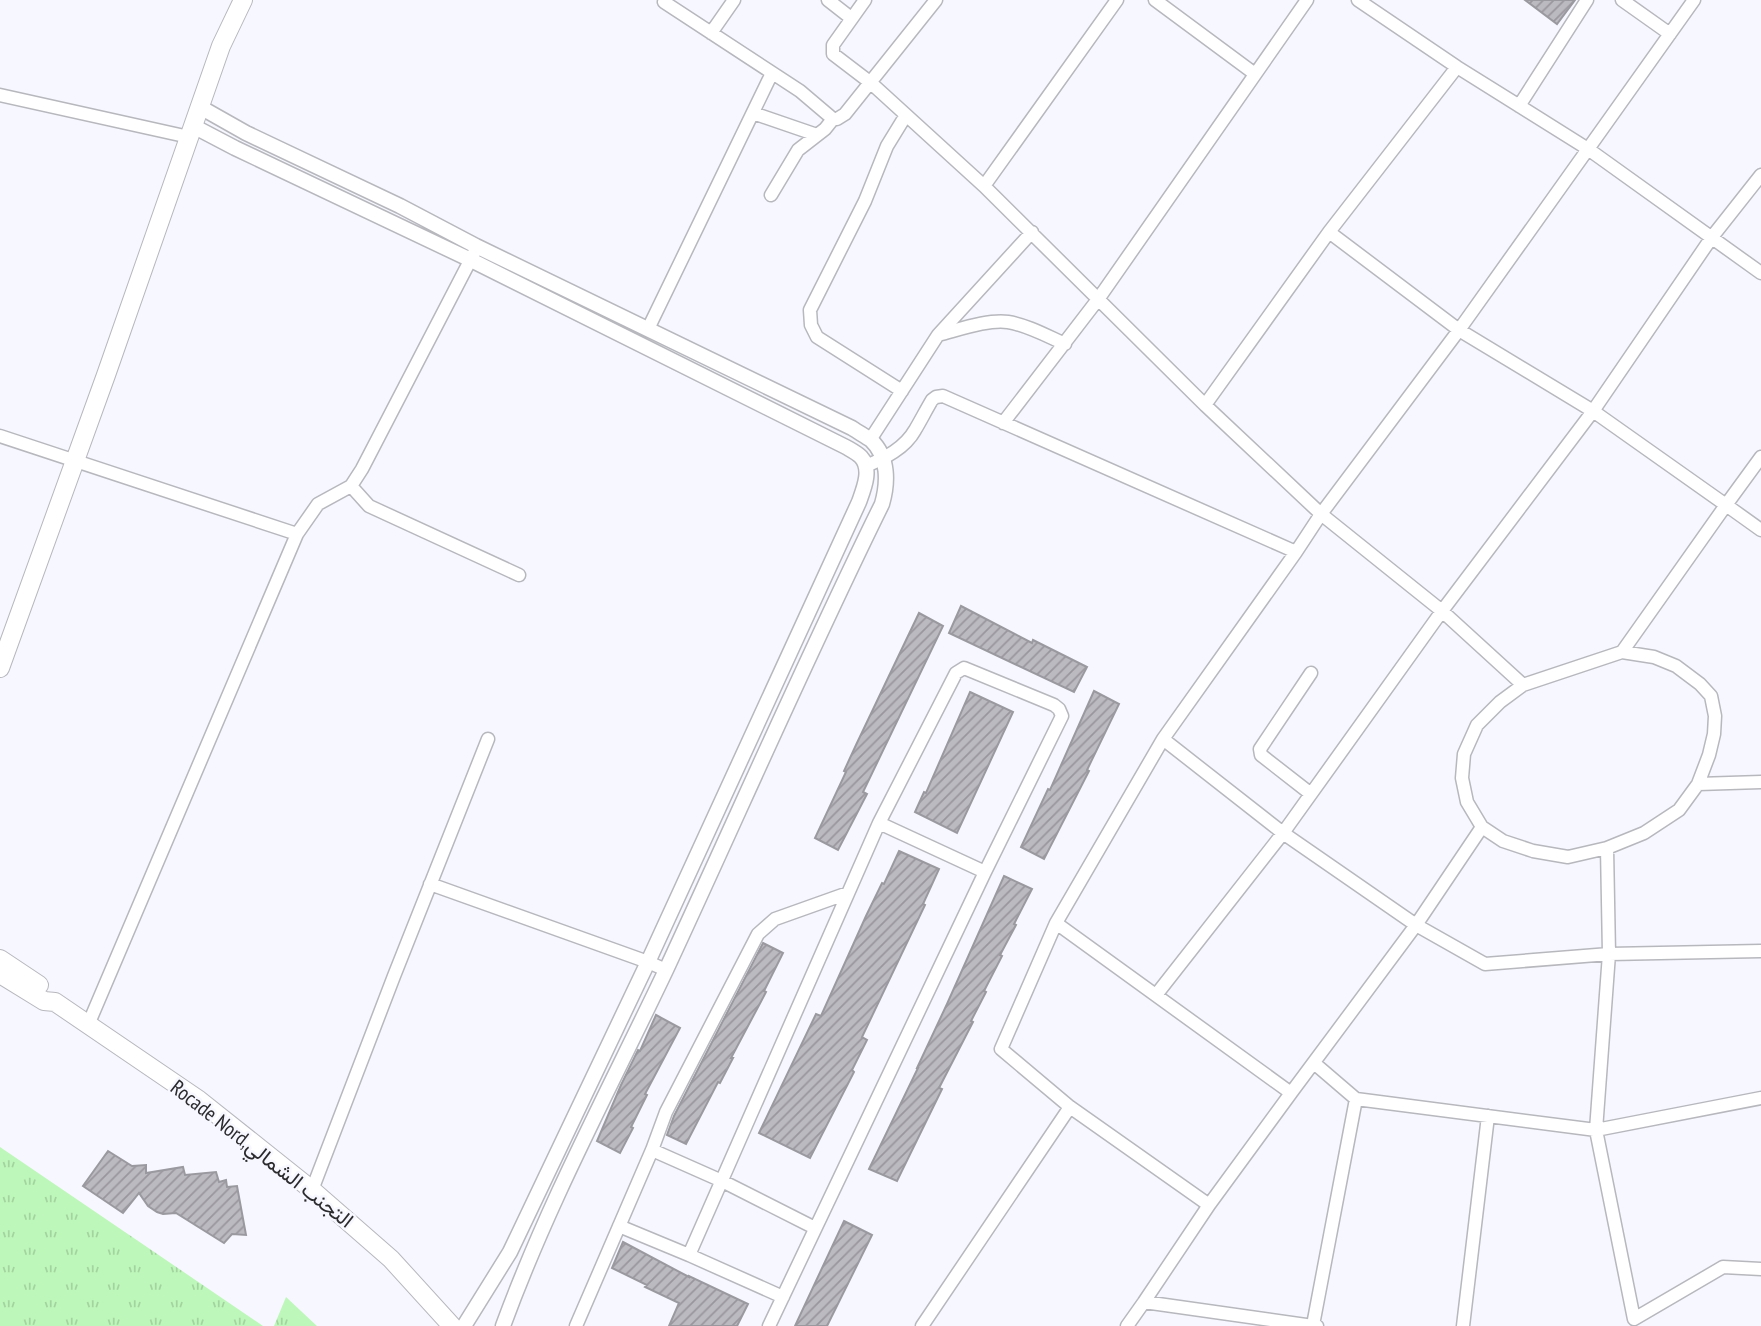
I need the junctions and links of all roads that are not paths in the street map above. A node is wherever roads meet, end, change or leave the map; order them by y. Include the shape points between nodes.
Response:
1 (243, 0) edge
2 (734, 0) edge
3 (828, 0) edge
4 (865, 0) edge
5 (936, 0) edge
6 (1117, 0) edge
7 (1155, 0) edge
8 (1307, 0) edge
9 (1358, 0) edge
10 (1587, 0) edge
11 (1694, 0) edge
12 (1629, 1) edge
13 (664, 2) dead end
14 (852, 18) junction
15 (711, 33) junction
16 (1670, 34) junction
17 (1457, 67) junction
18 (772, 73) junction
19 (1255, 74) junction
20 (871, 83) junction
21 (0, 95) edge
22 (1519, 106) junction
23 (200, 107) junction
24 (753, 113) junction
25 (906, 115) junction
26 (833, 119) junction
27 (191, 131) junction
28 (817, 135) junction
29 (1588, 149) junction
30 (1761, 174) edge
31 (984, 186) junction
32 (771, 195) dead end
33 (1032, 232) junction
34 (1329, 232) junction
35 (1712, 237) junction
36 (474, 253) junction
37 (1761, 273) edge
38 (1098, 298) junction
39 (644, 327) junction
40 (1459, 330) junction
41 (938, 335) junction
42 (631, 340) junction
43 (1065, 344) junction
44 (902, 391) junction
45 (1205, 405) junction
46 (1593, 411) junction
47 (1003, 423) junction
48 (0, 436) edge
49 (870, 440) junction
50 (1761, 457) edge
51 (883, 459) junction
52 (75, 461) junction
53 (866, 466) junction
54 (351, 486) junction
55 (1726, 505) junction
56 (1321, 514) junction
57 (1761, 530) edge
58 (298, 534) junction
59 (1296, 552) junction
60 (519, 575) dead end
61 (1442, 611) junction
62 (1622, 652) junction
63 (0, 668) edge
64 (1311, 673) dead end
65 (1523, 685) junction
66 (767, 703) junction
67 (784, 710) junction
68 (488, 738) dead end
69 (1163, 739) junction
70 (1761, 782) edge
71 (1698, 783) junction
72 (1311, 794) junction
73 (879, 823) junction
74 (1482, 827) junction
75 (1283, 833) junction
76 (1607, 848) junction
77 (985, 872) junction
78 (430, 884) junction
79 (848, 893) junction
80 (1056, 923) junction
81 (1416, 925) junction
82 (1761, 951) edge
83 (1609, 954) junction
84 (0, 959) edge
85 (648, 962) junction
86 (666, 970) junction
87 (0, 974) edge
88 (1156, 995) junction
89 (55, 1002) junction
90 (88, 1025) junction
91 (1314, 1063) junction
92 (1291, 1093) junction
93 (1761, 1098) edge
94 (1356, 1099) junction
95 (1070, 1107) junction
96 (1488, 1116) junction
97 (1597, 1130) junction
98 (652, 1150) junction
99 (722, 1181) junction
100 (312, 1190) junction
101 (1209, 1205) junction
102 (619, 1226) junction
103 (815, 1228) junction
104 (689, 1255) junction
105 (1761, 1269) edge
106 (783, 1297) junction
107 (1144, 1302) junction
108 (1629, 1322) edge
109 (452, 1326) edge
110 (464, 1326) edge
111 (503, 1326) edge
112 (576, 1326) edge
113 (769, 1326) edge
114 (922, 1326) edge
115 (1126, 1326) edge
116 (1315, 1326) edge
117 (1463, 1326) edge

1 - 23 main road
2 - 15 street
3 - 14 street
4 - 14 street
5 - 20 street
6 - 31 street
7 - 19 street
8 - 19 street
9 - 17 street
10 - 22 street
11 - 16 street
12 - 16 street
13 - 15 street
14 - 20 street via 833,45 833,54
15 - 18 street
16 - 29 street
17 - 22 street
17 - 34 street
18 - 24 street
18 - 26 street
19 - 38 street
20 - 25 street
20 - 26 street via 845,114
21 - 27 street
22 - 29 street
23 - 27 main road
23 - 36 street via 400,206
24 - 28 street
24 - 39 street
25 - 31 street
25 - 44 street via 810,310 817,337
26 - 28 street
27 - 36 street
27 - 52 main road
28 - 32 street via 799,150
29 - 35 street
29 - 40 street
30 - 35 street
31 - 33 street
33 - 38 street
33 - 41 street
34 - 40 street
34 - 45 street
35 - 37 street
35 - 46 street
36 - 39 street
36 - 42 street
36 - 54 street
38 - 43 street
38 - 45 street
39 - 42 street
39 - 49 street
40 - 46 street
40 - 56 street
41 - 43 street via 1007,321
41 - 44 street
42 - 53 street via 846,447
43 - 47 street
44 - 49 street
45 - 56 street
46 - 55 street
46 - 61 street
47 - 51 street via 936,397 914,432
47 - 59 street
48 - 52 street
49 - 51 street
50 - 55 street
51 - 53 street
51 - 67 street via 887,477 882,504
52 - 58 street
52 - 63 main road
53 - 66 street via 859,502
54 - 58 street via 318,504
54 - 60 street via 369,506
55 - 57 street
55 - 62 street
56 - 59 street
56 - 61 street
58 - 90 street
59 - 69 street
61 - 65 street
61 - 72 street
62 - 65 street
62 - 71 street via 1676,666 1711,696 1714,734
64 - 72 street via 1261,749 1262,755
65 - 74 street via 1478,725 1464,754 1467,802
66 - 67 street
66 - 85 street
67 - 86 street
68 - 78 street
69 - 75 street
69 - 80 street
70 - 71 street
71 - 76 street via 1679,810 1644,833
72 - 75 street
73 - 77 street
73 - 77 street via 959,670 964,668 1054,705 1062,716
73 - 79 street
74 - 76 street via 1533,852 1568,857
74 - 81 street
75 - 81 street
75 - 88 street
76 - 83 street
77 - 103 street
78 - 85 street
78 - 100 street
79 - 98 street via 775,919 758,934 666,1112
79 - 99 street
80 - 88 street
80 - 95 street via 1001,1049
81 - 83 street via 1485,964
81 - 91 street
82 - 83 street
83 - 97 street
84 - 89 main road, Rocade Nord,التجنب الشمالي via 51,993
85 - 86 street
85 - 110 street via 510,1252
86 - 111 street via 523,1269
87 - 89 main road, Rocade Nord,التجنب الشمالي via 44,1001
88 - 92 street
89 - 90 main road, Rocade Nord,التجنب الشمالي
90 - 100 main road, Rocade Nord,التجنب الشمالي via 199,1100
91 - 92 street
91 - 94 street
92 - 101 street
93 - 97 street
94 - 96 street
94 - 116 street
95 - 101 street
95 - 114 street
96 - 97 street
96 - 117 street
97 - 108 street
98 - 99 street
98 - 102 street
99 - 103 street
99 - 104 street
100 - 109 main road, Rocade Nord,التجنب الشمالي via 391,1259
101 - 107 street
102 - 104 street
102 - 112 street
103 - 106 street
104 - 106 street
105 - 108 street via 1723,1267
106 - 113 street
107 - 115 street
107 - 116 street

